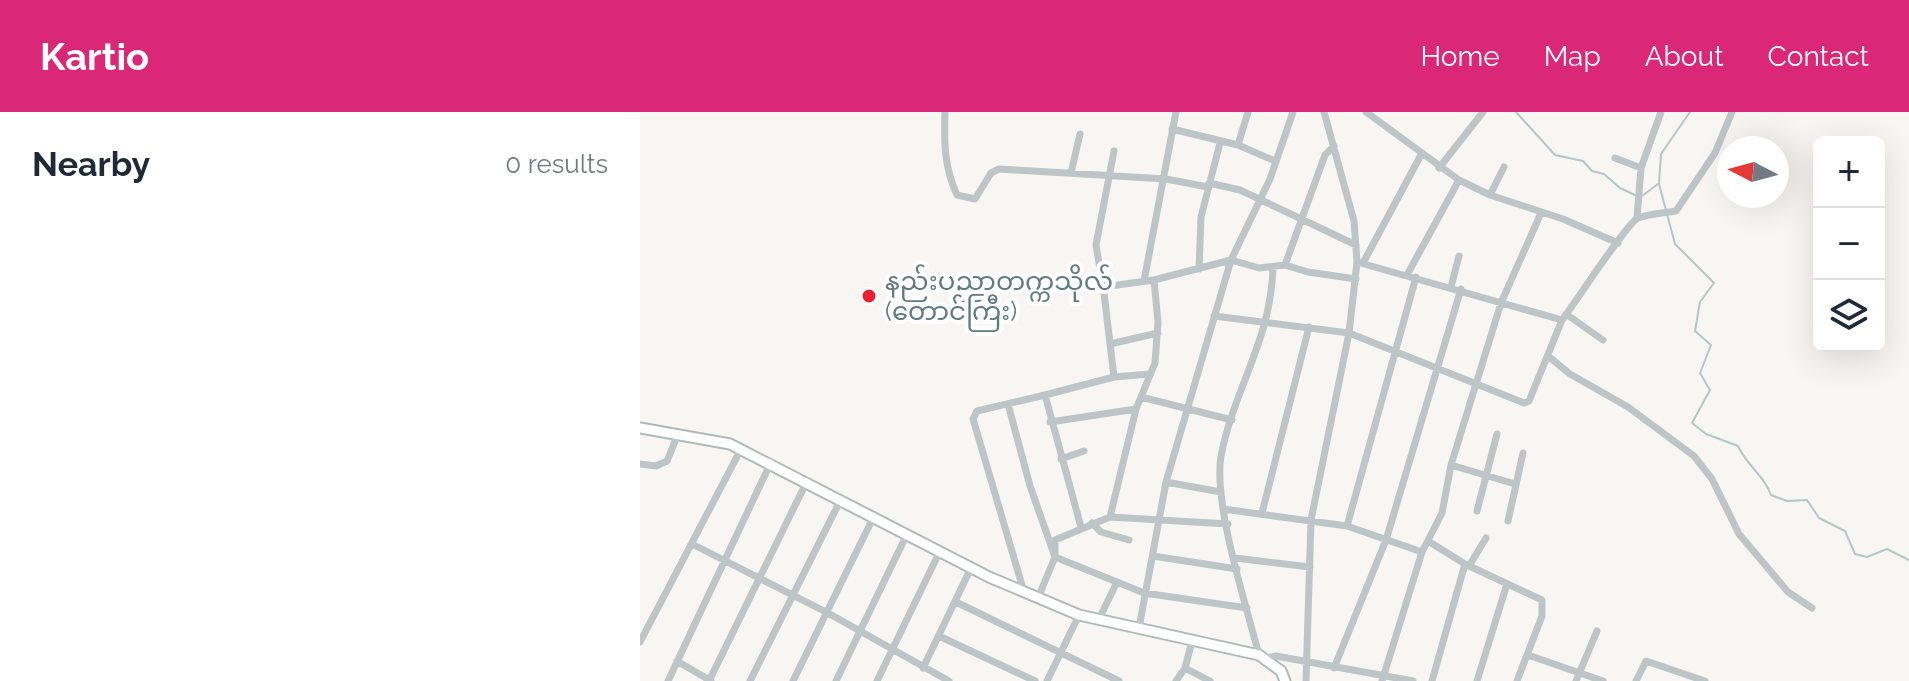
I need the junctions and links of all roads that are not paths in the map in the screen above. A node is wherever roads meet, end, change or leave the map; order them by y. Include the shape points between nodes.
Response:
1 (945, 112) edge
2 (1176, 112) edge
3 (1248, 112) edge
4 (1293, 112) edge
5 (1324, 112) edge
6 (1366, 112) edge
7 (1483, 112) edge
8 (1661, 112) edge
9 (1732, 112) edge
10 (1172, 129) junction
11 (1080, 134) dead end
12 (1220, 143) junction
13 (1238, 145) junction
14 (1334, 146) junction
15 (1114, 151) dead end
16 (1422, 153) junction
17 (1615, 158) dead end
18 (1275, 161) junction
19 (1504, 167) dead end
20 (1439, 168) junction
21 (1641, 168) junction
22 (1071, 173) junction
23 (1110, 176) junction
24 (1166, 179) junction
25 (1459, 180) junction
26 (1208, 185) junction
27 (1490, 195) junction
28 (1258, 202) junction
29 (1541, 213) junction
30 (1637, 218) junction
31 (1301, 221) junction
32 (1618, 243) junction
33 (1356, 245) junction
34 (1459, 256) dead end
35 (1231, 260) junction
36 (1360, 263) junction
37 (1285, 265) junction
38 (1273, 267) junction
39 (1199, 269) junction
40 (1407, 275) junction
41 (1416, 277) junction
42 (1356, 279) junction
43 (1154, 280) junction
44 (1144, 281) junction
45 (1451, 287) junction
46 (1461, 289) junction
47 (1104, 293) junction
48 (1501, 303) junction
49 (1214, 316) junction
50 (1564, 317) junction
51 (1268, 321) junction
52 (1309, 327) junction
53 (1158, 333) junction
54 (1349, 333) junction
55 (1603, 340) dead end
56 (1110, 344) junction
57 (1397, 351) junction
58 (1548, 356) junction
59 (1436, 368) junction
60 (1150, 374) junction
61 (1114, 377) junction
62 (1477, 384) junction
63 (1045, 395) junction
64 (1141, 397) junction
65 (1008, 404) junction
66 (1136, 409) junction
67 (1187, 409) junction
68 (1232, 420) junction
69 (1050, 422) junction
70 (640, 428) edge
71 (678, 434) junction
72 (1497, 434) dead end
73 (741, 449) junction
74 (1084, 451) dead end
75 (1523, 453) dead end
76 (1061, 459) junction
77 (771, 462) junction
78 (640, 464) edge
79 (1451, 465) junction
80 (1486, 476) junction
81 (807, 481) junction
82 (1166, 482) junction
83 (1515, 484) junction
84 (1221, 492) junction
85 (841, 499) junction
86 (1223, 509) junction
87 (1477, 511) dead end
88 (1262, 513) junction
89 (874, 516) junction
90 (1110, 517) junction
91 (1311, 520) junction
92 (1159, 521) junction
93 (1508, 521) dead end
94 (1092, 523) junction
95 (1228, 524) junction
96 (1347, 526) junction
97 (1081, 527) junction
98 (907, 534) junction
99 (1486, 538) dead end
100 (1129, 540) dead end
101 (1386, 540) junction
102 (1428, 541) junction
103 (692, 544) junction
104 (940, 551) junction
105 (1422, 552) junction
106 (1153, 556) junction
107 (1055, 557) junction
108 (1235, 558) junction
109 (725, 561) junction
110 (1467, 565) junction
111 (1310, 567) junction
112 (971, 568) junction
113 (1237, 569) junction
114 (760, 580) junction
115 (1117, 582) junction
116 (1507, 584) junction
117 (1024, 592) junction
118 (1144, 593) junction
119 (792, 596) junction
120 (1038, 598) junction
121 (956, 602) junction
122 (1247, 608) junction
123 (1812, 608) dead end
124 (828, 613) junction
125 (1079, 615) junction
126 (1099, 619) junction
127 (1139, 628) junction
128 (1597, 631) dead end
129 (860, 634) junction
130 (939, 636) junction
131 (640, 641) edge
132 (1192, 641) junction
133 (892, 651) junction
134 (1061, 651) junction
135 (1528, 655) junction
136 (1263, 656) junction
137 (677, 661) junction
138 (1308, 663) junction
139 (923, 668) junction
140 (1185, 668) junction
141 (1334, 668) junction
142 (1577, 677) edge
143 (1109, 678) edge
144 (1384, 679) edge
145 (668, 681) edge
146 (710, 681) edge
147 (750, 681) edge
148 (793, 681) edge
149 (836, 681) edge
150 (877, 681) edge
151 (949, 681) edge
152 (1035, 681) edge
153 (1047, 681) edge
154 (1119, 681) edge
155 (1176, 681) edge
156 (1210, 681) edge
157 (1285, 681) edge
158 (1306, 681) edge
159 (1413, 681) edge
160 (1432, 681) edge
161 (1477, 681) edge
162 (1517, 681) edge
163 (1603, 681) edge
164 (1636, 681) edge
165 (1705, 681) edge

1 - 22 street via 948,176 957,195 975,199 999,169
2 - 10 street
3 - 13 street
4 - 18 street
5 - 14 street
6 - 16 street
7 - 20 street
8 - 21 street
9 - 30 street via 1715,153 1676,211
10 - 12 street
10 - 24 street
11 - 22 street
12 - 13 street
12 - 26 street
13 - 18 street
14 - 31 street via 1325,155
14 - 33 street
15 - 23 street
16 - 20 street
16 - 36 street
17 - 21 street
18 - 28 street
19 - 27 street
20 - 25 street
21 - 30 street
22 - 23 street
23 - 24 street
23 - 47 street via 1096,245
24 - 26 street
24 - 44 street
25 - 27 street
25 - 40 street
26 - 28 street via 1240,190
26 - 39 street via 1197,238
27 - 29 street
28 - 31 street
28 - 35 street
29 - 32 street
29 - 48 street
30 - 32 street
31 - 33 street
31 - 37 street
32 - 50 street
33 - 36 street
34 - 45 street
35 - 38 street
35 - 39 street
35 - 49 street
36 - 40 street
36 - 42 street
37 - 38 street
37 - 42 street
38 - 51 street
39 - 43 street
40 - 41 street
41 - 45 street
41 - 57 street
42 - 54 street
43 - 44 street
43 - 53 street
44 - 47 street via 1116,283
45 - 46 street
46 - 48 street
46 - 59 street
47 - 56 street
48 - 50 street
48 - 62 street
49 - 51 street
49 - 67 street
50 - 55 street
50 - 58 street
51 - 52 street
51 - 68 street
52 - 54 street
52 - 88 street
53 - 56 street
53 - 60 street
54 - 57 street
54 - 91 street
56 - 61 street
57 - 59 street
57 - 96 street
58 - 62 street via 1524,403
58 - 123 street via 1694,456 1716,486 1739,534 1788,592
59 - 62 street
59 - 101 street
60 - 61 street
60 - 64 street
61 - 63 street
62 - 79 street
63 - 65 street
63 - 69 street
64 - 66 street
64 - 67 street
65 - 107 street
65 - 117 street via 977,411 973,419
66 - 69 street
66 - 90 street
67 - 68 street
67 - 82 street
68 - 84 street via 1221,455
69 - 76 street
70 - 71 main road
71 - 73 main road
71 - 78 street via 667,461
72 - 80 street
73 - 77 main road
73 - 103 street
74 - 76 street
75 - 83 street
76 - 97 street
77 - 81 main road
77 - 109 street
79 - 80 street
79 - 102 street via 1442,513
80 - 83 street
80 - 87 street
81 - 85 main road
81 - 114 street
82 - 84 street
82 - 92 street
83 - 93 street
84 - 86 street
85 - 89 main road
85 - 119 street
86 - 88 street
86 - 95 street
88 - 91 street
89 - 98 main road
89 - 124 street
90 - 92 street
90 - 94 street
91 - 96 street
91 - 111 street
92 - 95 street
92 - 106 street
94 - 97 street
94 - 100 street via 1101,532
95 - 108 street
96 - 101 street
97 - 107 street via 1055,540
98 - 104 main road
98 - 129 street
99 - 110 street
101 - 105 street
101 - 141 street
102 - 105 street
102 - 110 street
103 - 109 street
103 - 131 street
104 - 112 main road
104 - 133 street
105 - 144 street
106 - 113 street
106 - 118 street
107 - 115 street
107 - 120 street
108 - 111 street
108 - 113 street
109 - 114 street
109 - 137 street
110 - 116 street
110 - 160 street
111 - 138 street
112 - 117 main road
112 - 121 street
113 - 122 street
114 - 119 street
114 - 146 street
115 - 118 street
115 - 126 street
116 - 135 street via 1542,600
116 - 161 street
117 - 120 main road
118 - 122 street
118 - 127 street
119 - 124 street
119 - 147 street
120 - 125 main road
121 - 130 street
121 - 134 street
122 - 136 street
124 - 129 street
124 - 148 street
125 - 126 main road
125 - 134 street
126 - 127 main road
127 - 132 main road
128 - 142 street
129 - 133 street
129 - 149 street
130 - 139 street
130 - 152 street
132 - 136 main road
132 - 140 street
133 - 139 street
133 - 150 street
134 - 143 street
134 - 153 street
135 - 142 street
135 - 162 street
136 - 138 street
136 - 157 main road
137 - 145 street
137 - 146 street
138 - 141 street
138 - 158 street
139 - 151 street
140 - 155 street
140 - 156 street
141 - 144 street
142 - 163 street
143 - 154 street
144 - 159 street
164 - 165 street via 1646,661

